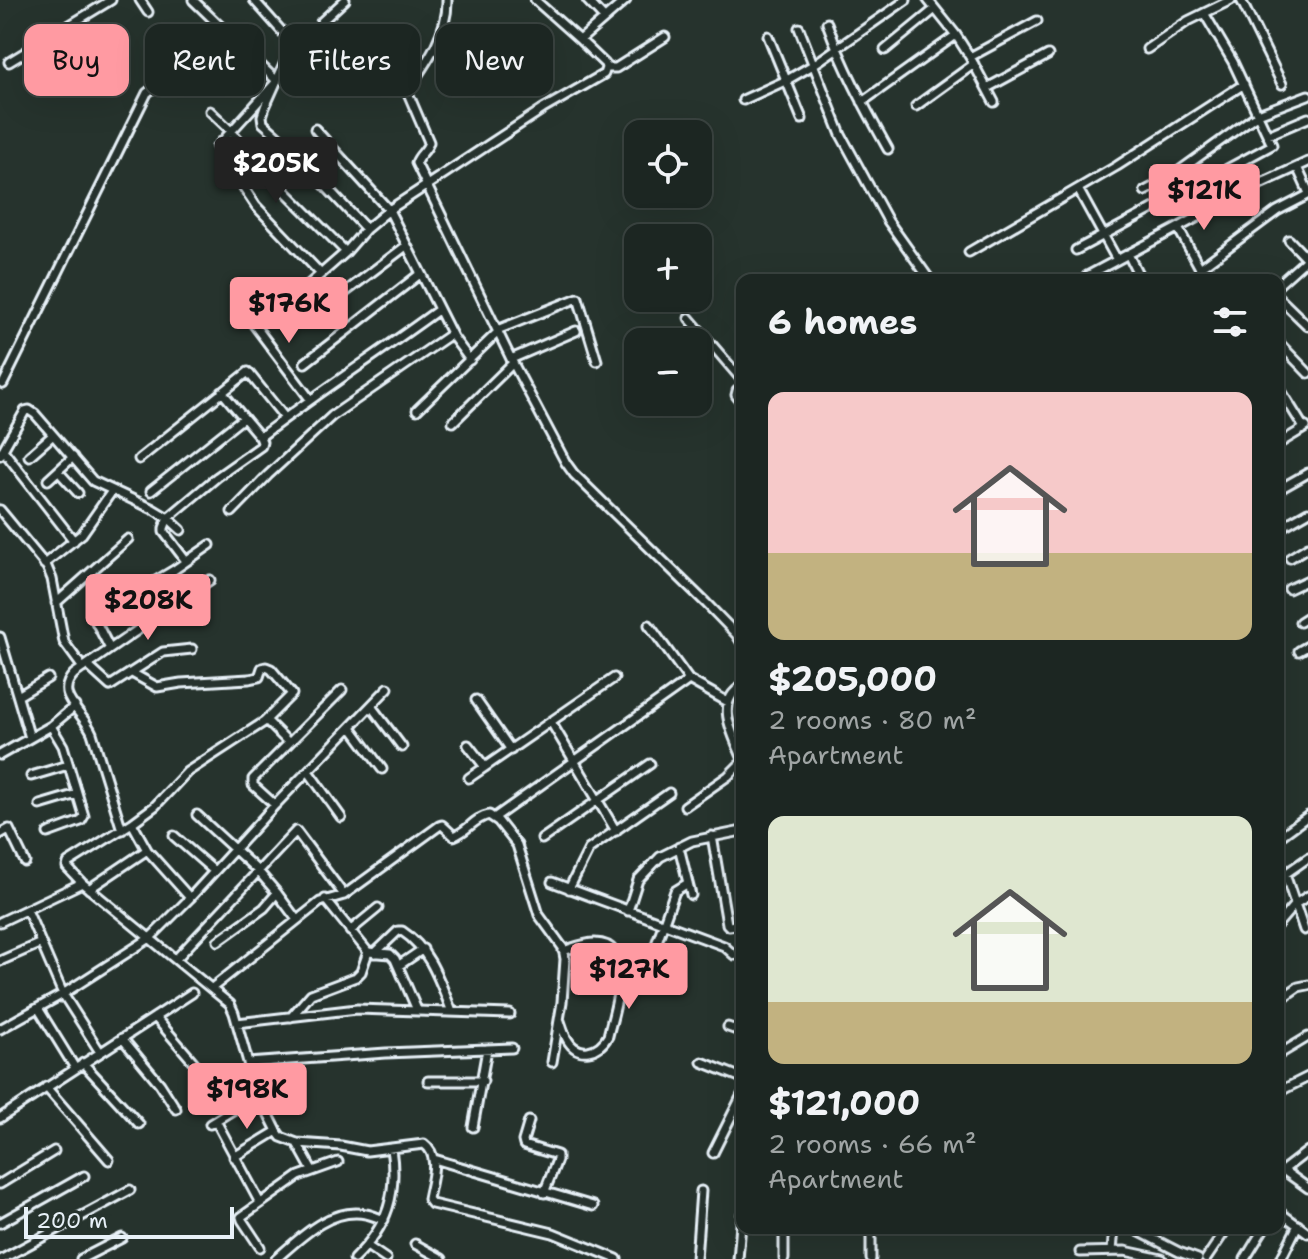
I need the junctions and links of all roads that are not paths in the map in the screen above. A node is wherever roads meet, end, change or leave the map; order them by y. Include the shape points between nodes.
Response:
1 (111, 0) edge
2 (140, 0) edge
3 (193, 0) edge
4 (254, 0) edge
5 (345, 0) edge
6 (447, 0) edge
7 (535, 0) edge
8 (587, 0) edge
9 (626, 0) edge
10 (906, 0) edge
11 (928, 0) edge
12 (1231, 0) edge
13 (1241, 0) edge
14 (935, 9) junction
15 (148, 12) dead end
16 (1204, 13) junction
17 (604, 18) junction
18 (1037, 21) dead end
19 (827, 23) dead end
20 (217, 24) edge
21 (322, 24) edge
22 (799, 28) dead end
23 (280, 29) edge
24 (956, 35) junction
25 (768, 36) dead end
26 (665, 37) dead end
27 (580, 40) junction
28 (837, 49) junction
29 (1147, 49) dead end
30 (885, 50) dead end
31 (1048, 55) dead end
32 (972, 60) junction
33 (9, 62) dead end
34 (813, 65) junction
35 (606, 68) junction
36 (264, 69) edge
37 (420, 71) edge
38 (280, 74) edge
39 (787, 80) junction
40 (277, 81) junction
41 (1244, 84) junction
42 (1282, 84) dead end
43 (987, 88) junction
44 (1308, 95) edge
45 (146, 96) edge
46 (409, 96) edge
47 (743, 100) dead end
48 (862, 102) junction
49 (994, 102) dead end
50 (916, 106) dead end
51 (210, 111) dead end
52 (1258, 114) junction
53 (1308, 118) edge
54 (802, 119) dead end
55 (315, 129) dead end
56 (231, 131) junction
57 (1268, 135) junction
58 (888, 149) dead end
59 (1308, 162) edge
60 (1297, 167) junction
61 (427, 185) junction
62 (1078, 189) junction
63 (1145, 191) dead end
64 (1308, 193) edge
65 (389, 210) junction
66 (1178, 228) junction
67 (366, 229) junction
68 (1103, 236) junction
69 (1289, 240) dead end
70 (406, 246) junction
71 (1076, 250) dead end
72 (346, 252) junction
73 (969, 252) dead end
74 (1128, 254) junction
75 (1117, 260) junction
76 (1308, 260) edge
77 (321, 274) junction
78 (420, 274) junction
79 (926, 274) edge
80 (1091, 274) edge
81 (1138, 274) edge
82 (1284, 280) edge
83 (297, 295) dead end
84 (1284, 303) edge
85 (327, 306) dead end
86 (243, 310) dead end
87 (438, 310) junction
88 (689, 318) dead end
89 (1308, 326) edge
90 (498, 331) junction
91 (576, 331) dead end
92 (451, 334) junction
93 (1284, 348) edge
94 (470, 360) junction
95 (512, 361) junction
96 (597, 361) dead end
97 (305, 363) dead end
98 (736, 373) edge
99 (1308, 373) edge
100 (3, 384) dead end
101 (222, 392) junction
102 (1284, 395) edge
103 (310, 399) junction
104 (417, 410) dead end
105 (243, 418) junction
106 (285, 418) junction
107 (453, 422) dead end
108 (1306, 427) edge
109 (53, 435) junction
110 (260, 437) junction
111 (1284, 440) edge
112 (2, 452) edge
113 (29, 456) dead end
114 (73, 457) junction
115 (139, 459) dead end
116 (58, 471) junction
117 (1308, 473) edge
118 (48, 480) dead end
119 (1284, 487) edge
120 (112, 491) junction
121 (151, 491) dead end
122 (78, 493) dead end
123 (0, 510) edge
124 (232, 512) dead end
125 (1308, 512) edge
126 (168, 518) junction
127 (1284, 526) edge
128 (181, 530) dead end
129 (128, 539) dead end
130 (74, 541) junction
131 (210, 545) dead end
132 (1308, 547) edge
133 (1290, 558) dead end
134 (186, 561) junction
135 (44, 564) junction
136 (210, 580) dead end
137 (1308, 580) edge
138 (1289, 589) dead end
139 (56, 603) junction
140 (649, 625) dead end
141 (736, 634) edge
142 (0, 637) edge
143 (1308, 646) edge
144 (110, 649) junction
145 (192, 649) dead end
146 (1299, 651) dead end
147 (85, 667) junction
148 (132, 673) junction
149 (48, 678) dead end
150 (614, 678) dead end
151 (689, 680) junction
152 (388, 688) dead end
153 (736, 689) edge
154 (342, 690) dead end
155 (18, 696) junction
156 (476, 700) dead end
157 (728, 702) junction
158 (75, 706) junction
159 (371, 706) junction
160 (266, 720) junction
161 (551, 722) junction
162 (51, 726) junction
163 (351, 727) junction
164 (30, 738) junction
165 (736, 742) edge
166 (289, 743) junction
167 (468, 745) dead end
168 (402, 747) dead end
169 (511, 750) junction
170 (0, 755) edge
171 (574, 762) junction
172 (650, 764) dead end
173 (68, 765) junction
174 (485, 767) junction
175 (736, 767) edge
176 (382, 769) dead end
177 (308, 771) junction
178 (31, 776) dead end
179 (469, 778) dead end
180 (669, 793) dead end
181 (77, 794) junction
182 (598, 801) junction
183 (40, 805) dead end
184 (275, 805) junction
185 (685, 806) dead end
186 (197, 815) dead end
187 (1308, 816) edge
188 (341, 817) dead end
189 (494, 818) junction
190 (132, 823) junction
191 (122, 830) junction
192 (616, 831) junction
193 (736, 832) edge
194 (48, 833) dead end
195 (0, 834) edge
196 (1284, 834) edge
197 (174, 836) dead end
198 (712, 836) junction
199 (542, 839) dead end
200 (679, 847) junction
201 (147, 850) junction
202 (233, 850) junction
203 (1308, 858) edge
204 (25, 862) dead end
205 (214, 871) junction
206 (258, 871) junction
207 (1284, 873) edge
208 (552, 882) dead end
209 (688, 883) junction
210 (1284, 883) edge
211 (85, 886) junction
212 (569, 889) junction
213 (277, 893) junction
214 (344, 895) junction
215 (691, 895) dead end
216 (1308, 896) edge
217 (190, 898) junction
218 (325, 899) junction
219 (1295, 904) junction
220 (378, 908) dead end
221 (27, 910) junction
222 (628, 911) junction
223 (1284, 917) edge
224 (297, 920) junction
225 (0, 922) edge
226 (662, 924) junction
227 (736, 925) edge
228 (1304, 930) dead end
229 (350, 931) junction
230 (150, 938) junction
231 (218, 941) dead end
232 (41, 943) junction
233 (423, 949) junction
234 (563, 951) junction
235 (371, 952) junction
236 (653, 953) dead end
237 (736, 955) edge
238 (176, 959) junction
239 (0, 961) edge
240 (398, 966) junction
241 (1308, 985) edge
242 (212, 988) junction
243 (192, 993) dead end
244 (63, 994) junction
245 (1284, 997) edge
246 (38, 1008) junction
247 (417, 1010) junction
248 (452, 1012) junction
249 (510, 1014) dead end
250 (155, 1017) junction
251 (291, 1017) junction
252 (559, 1019) junction
253 (237, 1023) junction
254 (728, 1027) dead end
255 (0, 1029) edge
256 (736, 1030) edge
257 (1308, 1037) edge
258 (122, 1038) junction
259 (512, 1048) dead end
260 (487, 1049) junction
261 (1284, 1051) edge
262 (100, 1052) junction
263 (552, 1062) dead end
264 (702, 1062) dead end
265 (83, 1063) junction
266 (248, 1063) junction
267 (75, 1068) junction
268 (736, 1076) edge
269 (1308, 1077) edge
270 (209, 1080) dead end
271 (428, 1081) dead end
272 (483, 1081) junction
273 (46, 1087) junction
274 (1284, 1089) edge
275 (259, 1094) junction
276 (736, 1107) edge
277 (176, 1109) dead end
278 (0, 1118) edge
279 (529, 1121) dead end
280 (139, 1124) dead end
281 (473, 1127) dead end
282 (277, 1131) junction
283 (297, 1143) junction
284 (391, 1148) junction
285 (54, 1151) dead end
286 (1308, 1151) edge
287 (713, 1153) dead end
288 (234, 1157) junction
289 (434, 1159) junction
290 (109, 1160) dead end
291 (338, 1162) dead end
292 (312, 1170) junction
293 (1284, 1170) edge
294 (1284, 1174) edge
295 (84, 1176) dead end
296 (0, 1184) edge
297 (1308, 1188) edge
298 (130, 1190) dead end
299 (701, 1191) dead end
300 (544, 1193) junction
301 (260, 1203) junction
302 (593, 1206) dead end
303 (1284, 1215) edge
304 (384, 1220) junction
305 (0, 1223) edge
306 (1298, 1225) junction
307 (1308, 1233) edge
308 (740, 1234) edge
309 (784, 1234) edge
310 (871, 1234) edge
311 (1113, 1234) edge
312 (1144, 1234) edge
313 (1223, 1234) edge
314 (1260, 1234) edge
315 (122, 1238) dead end
316 (415, 1244) dead end
317 (367, 1246) junction
318 (260, 1247) dead end
319 (1112, 1251) junction
320 (1080, 1252) dead end
321 (606, 1257) edge
322 (2, 1259) edge
323 (81, 1259) edge
324 (278, 1259) edge
325 (354, 1259) edge
326 (386, 1259) edge
327 (442, 1259) edge
328 (617, 1259) edge
329 (696, 1259) edge
330 (738, 1259) edge
331 (784, 1259) edge
332 (871, 1259) edge
333 (1162, 1259) edge
334 (1198, 1259) edge
335 (1206, 1259) edge
336 (1245, 1259) edge
337 (1281, 1259) edge

1 - 33 street
2 - 15 street
3 - 20 street
4 - 23 street
5 - 21 street
6 - 37 street via 444,26
7 - 27 street
8 - 17 street
9 - 17 street
10 - 28 street
11 - 14 street
12 - 16 street
13 - 42 street
14 - 24 street
14 - 30 street
16 - 29 street
16 - 41 street
17 - 27 street
18 - 32 street
19 - 28 street
22 - 34 street
24 - 32 street
24 - 48 street
25 - 39 street
26 - 35 street via 616,68
27 - 35 street
28 - 34 street
28 - 48 street
31 - 43 street
32 - 43 street
32 - 50 street
34 - 39 street
34 - 79 street via 841,135 888,221
35 - 61 street
36 - 40 street
38 - 40 street
39 - 47 street
39 - 54 street
40 - 56 street
40 - 67 street via 263,123
41 - 52 street
41 - 62 street
43 - 49 street
44 - 52 street
45 - 100 street
46 - 61 street via 429,142 416,163
48 - 58 street
51 - 56 street
52 - 57 street
52 - 63 street
53 - 57 street
55 - 65 street
56 - 72 street
56 - 77 street via 217,147 230,169 256,206
57 - 68 street via 1269,147
59 - 60 street
60 - 64 street
60 - 66 street
61 - 65 street
61 - 90 street
62 - 68 street
62 - 73 street
64 - 66 street via 1200,268
65 - 67 street
65 - 70 street
66 - 74 street
67 - 72 street
68 - 71 street
68 - 75 street
69 - 76 street
70 - 78 street
70 - 85 street
72 - 77 street
74 - 75 street
74 - 81 street
75 - 80 street
76 - 82 street
77 - 83 street
78 - 87 street
78 - 97 street
84 - 89 street
86 - 103 street
87 - 92 street
87 - 103 street
88 - 98 street
90 - 94 street
90 - 95 street
90 - 96 street via 578,298
91 - 95 street
92 - 94 street
92 - 124 street via 332,416
93 - 99 street
94 - 104 street
95 - 107 street
95 - 141 street via 574,474
101 - 105 street
101 - 106 street via 248,372
101 - 115 street
102 - 108 street
103 - 106 street
105 - 110 street
105 - 121 street
106 - 110 street
108 - 111 street
109 - 112 street via 35,414 25,411
109 - 113 street
109 - 114 street
110 - 126 street via 261,446
112 - 130 street
114 - 116 street
114 - 120 street via 93,481
116 - 118 street
116 - 122 street
117 - 119 street
120 - 126 street
120 - 130 street
123 - 135 street
125 - 127 street
126 - 128 street
126 - 134 street via 164,532
129 - 139 street
130 - 135 street
131 - 134 street
132 - 133 street
134 - 144 street via 97,616
135 - 139 street
136 - 144 street
137 - 138 street
139 - 147 street via 64,642
140 - 151 street
142 - 155 street
143 - 146 street
144 - 147 street
145 - 148 street via 163,652
147 - 148 street via 110,686
147 - 158 street via 66,683
148 - 160 street via 157,687 249,679 269,668 292,694
149 - 155 street
150 - 161 street
151 - 157 street
151 - 171 street
152 - 159 street
153 - 157 street
154 - 166 street
155 - 164 street
156 - 169 street
157 - 165 street
158 - 162 street
158 - 191 street via 92,733
159 - 163 street
159 - 168 street
160 - 166 street
160 - 190 street via 187,772
161 - 169 street
161 - 171 street
162 - 164 street
162 - 173 street
163 - 176 street
163 - 177 street
164 - 170 street
166 - 184 street via 252,782
167 - 174 street
169 - 174 street
171 - 182 street
171 - 189 street
172 - 182 street
173 - 178 street
173 - 181 street
174 - 179 street
175 - 185 street
177 - 184 street
177 - 188 street
180 - 192 street
181 - 183 street
181 - 194 street via 81,821
182 - 192 street
182 - 199 street
184 - 202 street
186 - 202 street
187 - 196 street
189 - 214 street via 482,816 454,836 439,826
189 - 234 street via 517,845 539,915
190 - 191 street
190 - 201 street
191 - 211 street via 68,863
192 - 212 street via 589,849
193 - 198 street
195 - 204 street via 9,829
197 - 205 street
198 - 200 street
198 - 227 street via 727,924
200 - 209 street
200 - 222 street via 660,857 638,880
201 - 211 street
201 - 217 street
202 - 205 street
202 - 206 street
203 - 207 street
205 - 217 street
206 - 213 street
206 - 214 street via 296,831
206 - 238 street
208 - 212 street
209 - 215 street
209 - 226 street via 675,891
210 - 219 street
211 - 221 street
211 - 230 street
212 - 222 street
213 - 224 street
213 - 231 street
214 - 218 street
216 - 219 street
217 - 230 street
218 - 224 street
218 - 229 street
219 - 223 street
219 - 228 street
220 - 229 street
221 - 225 street
221 - 232 street
222 - 226 street
224 - 242 street
226 - 236 street
226 - 237 street
229 - 235 street
230 - 238 street
230 - 244 street
232 - 239 street
232 - 244 street
233 - 235 street via 398,931
233 - 240 street
233 - 248 street
234 - 252 street
234 - 252 street via 607,945 615,950 621,976 608,1036 596,1050 578,1051 568,1042
235 - 240 street via 390,954
235 - 251 street via 356,977 311,994
238 - 242 street
240 - 247 street
241 - 245 street
242 - 253 street via 230,1004
243 - 250 street
244 - 246 street
244 - 262 street
246 - 255 street
246 - 267 street
247 - 248 street
247 - 251 street via 357,1009
248 - 249 street
250 - 258 street
250 - 270 street
251 - 253 street
252 - 263 street
253 - 266 street
254 - 256 street
257 - 261 street
258 - 262 street
258 - 277 street
259 - 260 street
260 - 266 street
260 - 272 street
262 - 265 street
264 - 268 street
265 - 267 street
265 - 280 street
266 - 275 street
267 - 273 street
269 - 274 street
271 - 272 street
272 - 281 street
273 - 278 street
273 - 290 street
275 - 282 street
275 - 288 street via 213,1123
276 - 287 street
279 - 300 street via 524,1145 557,1155
282 - 283 street
282 - 288 street
283 - 284 street via 367,1151
283 - 292 street
284 - 289 street via 424,1144
284 - 304 street via 394,1178
285 - 296 street
286 - 293 street
288 - 301 street
289 - 300 street
289 - 321 street via 428,1199 432,1204 553,1233
291 - 292 street
292 - 301 street
294 - 297 street
295 - 305 street
298 - 322 street
299 - 329 street
300 - 302 street
301 - 318 street via 241,1217
303 - 306 street
304 - 317 street
304 - 324 street via 354,1213 339,1216 309,1230
306 - 307 street
306 - 337 street
308 - 330 street
309 - 331 street
310 - 332 street
311 - 319 street
312 - 334 street
313 - 335 street
314 - 336 street
315 - 323 street
316 - 327 street
317 - 325 street
317 - 326 street
319 - 320 street
319 - 333 street
321 - 328 street

